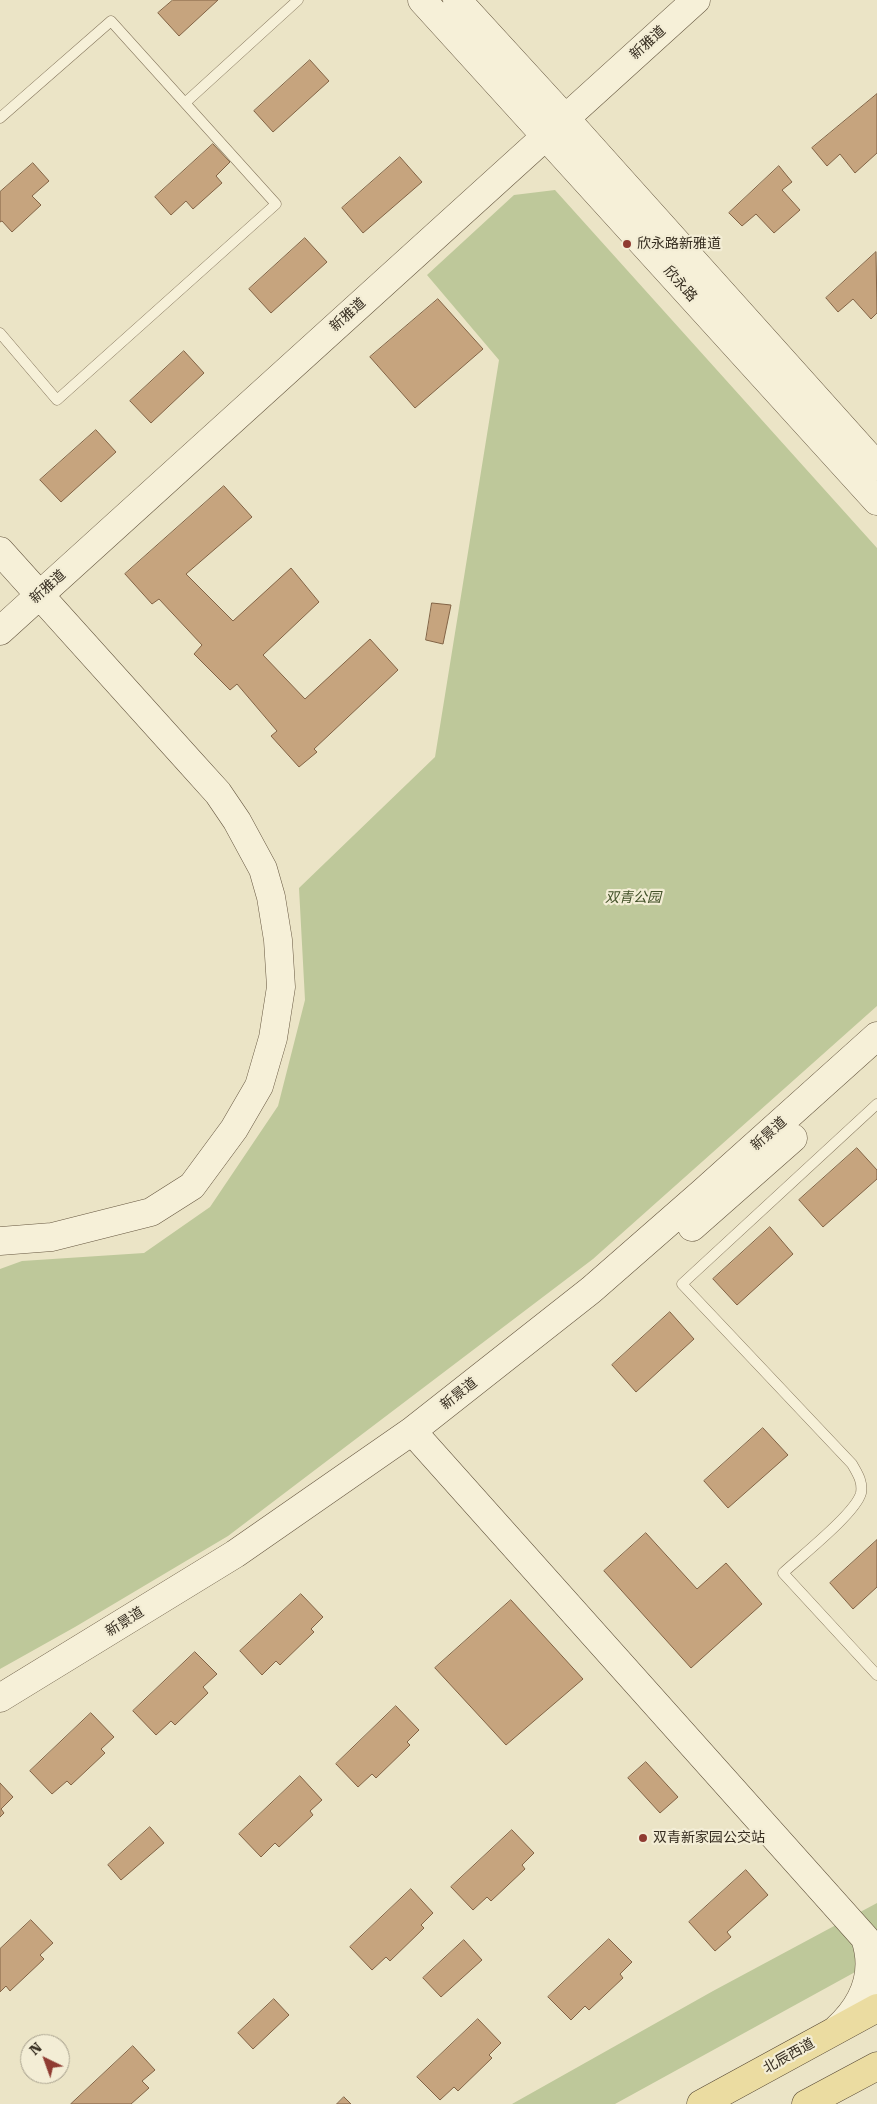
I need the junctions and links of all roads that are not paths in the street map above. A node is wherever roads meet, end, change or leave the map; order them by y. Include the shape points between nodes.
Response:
1 (298, 0) edge
2 (422, 0) edge
3 (457, 0) edge
4 (678, 0) edge
5 (696, 0) edge
6 (186, 102) junction
7 (561, 113) junction
8 (0, 118) edge
9 (541, 132) junction
10 (0, 333) edge
11 (877, 466) edge
12 (877, 501) edge
13 (0, 551) edge
14 (34, 589) junction
15 (0, 609) edge
16 (0, 631) edge
17 (877, 1036) edge
18 (877, 1061) edge
19 (877, 1104) edge
20 (0, 1241) edge
21 (423, 1433) junction
22 (877, 1675) edge
23 (0, 1698) edge
24 (0, 1711) edge
25 (877, 1933) edge
26 (877, 2008) edge
27 (836, 2030) junction
28 (877, 2066) edge
29 (701, 2104) edge
30 (806, 2104) edge

1 - 6 lane
2 - 9 street, 欣永路
3 - 7 street, 欣永路
4 - 7 street, 新雅道
5 - 7 street, 新雅道
6 - 8 lane via 110,21
6 - 10 lane via 276,204 57,400
7 - 9 street, 新雅道
7 - 11 street, 欣永路
9 - 12 street, 欣永路
9 - 14 street, 新雅道
13 - 14 street
14 - 15 street, 新雅道
14 - 16 street, 新雅道
14 - 20 street via 212,787 237,821 262,869 271,897 281,987 273,1038 259,1086 234,1129 192,1186 151,1212 52,1237
17 - 21 street, 新景道 via 702,1194
18 - 21 street, 新景道 via 730,1195 536,1357
19 - 22 lane via 682,1284 852,1464 861,1480 861,1493 852,1509 783,1573
21 - 23 street, 新景道 via 235,1554
21 - 24 street, 新景道 via 222,1578 78,1668
21 - 25 street
21 - 27 street via 865,1938 871,1948 874,1973 856,2009
26 - 27 main road, 北辰西道
27 - 29 main road, 北辰西道
28 - 30 main road

